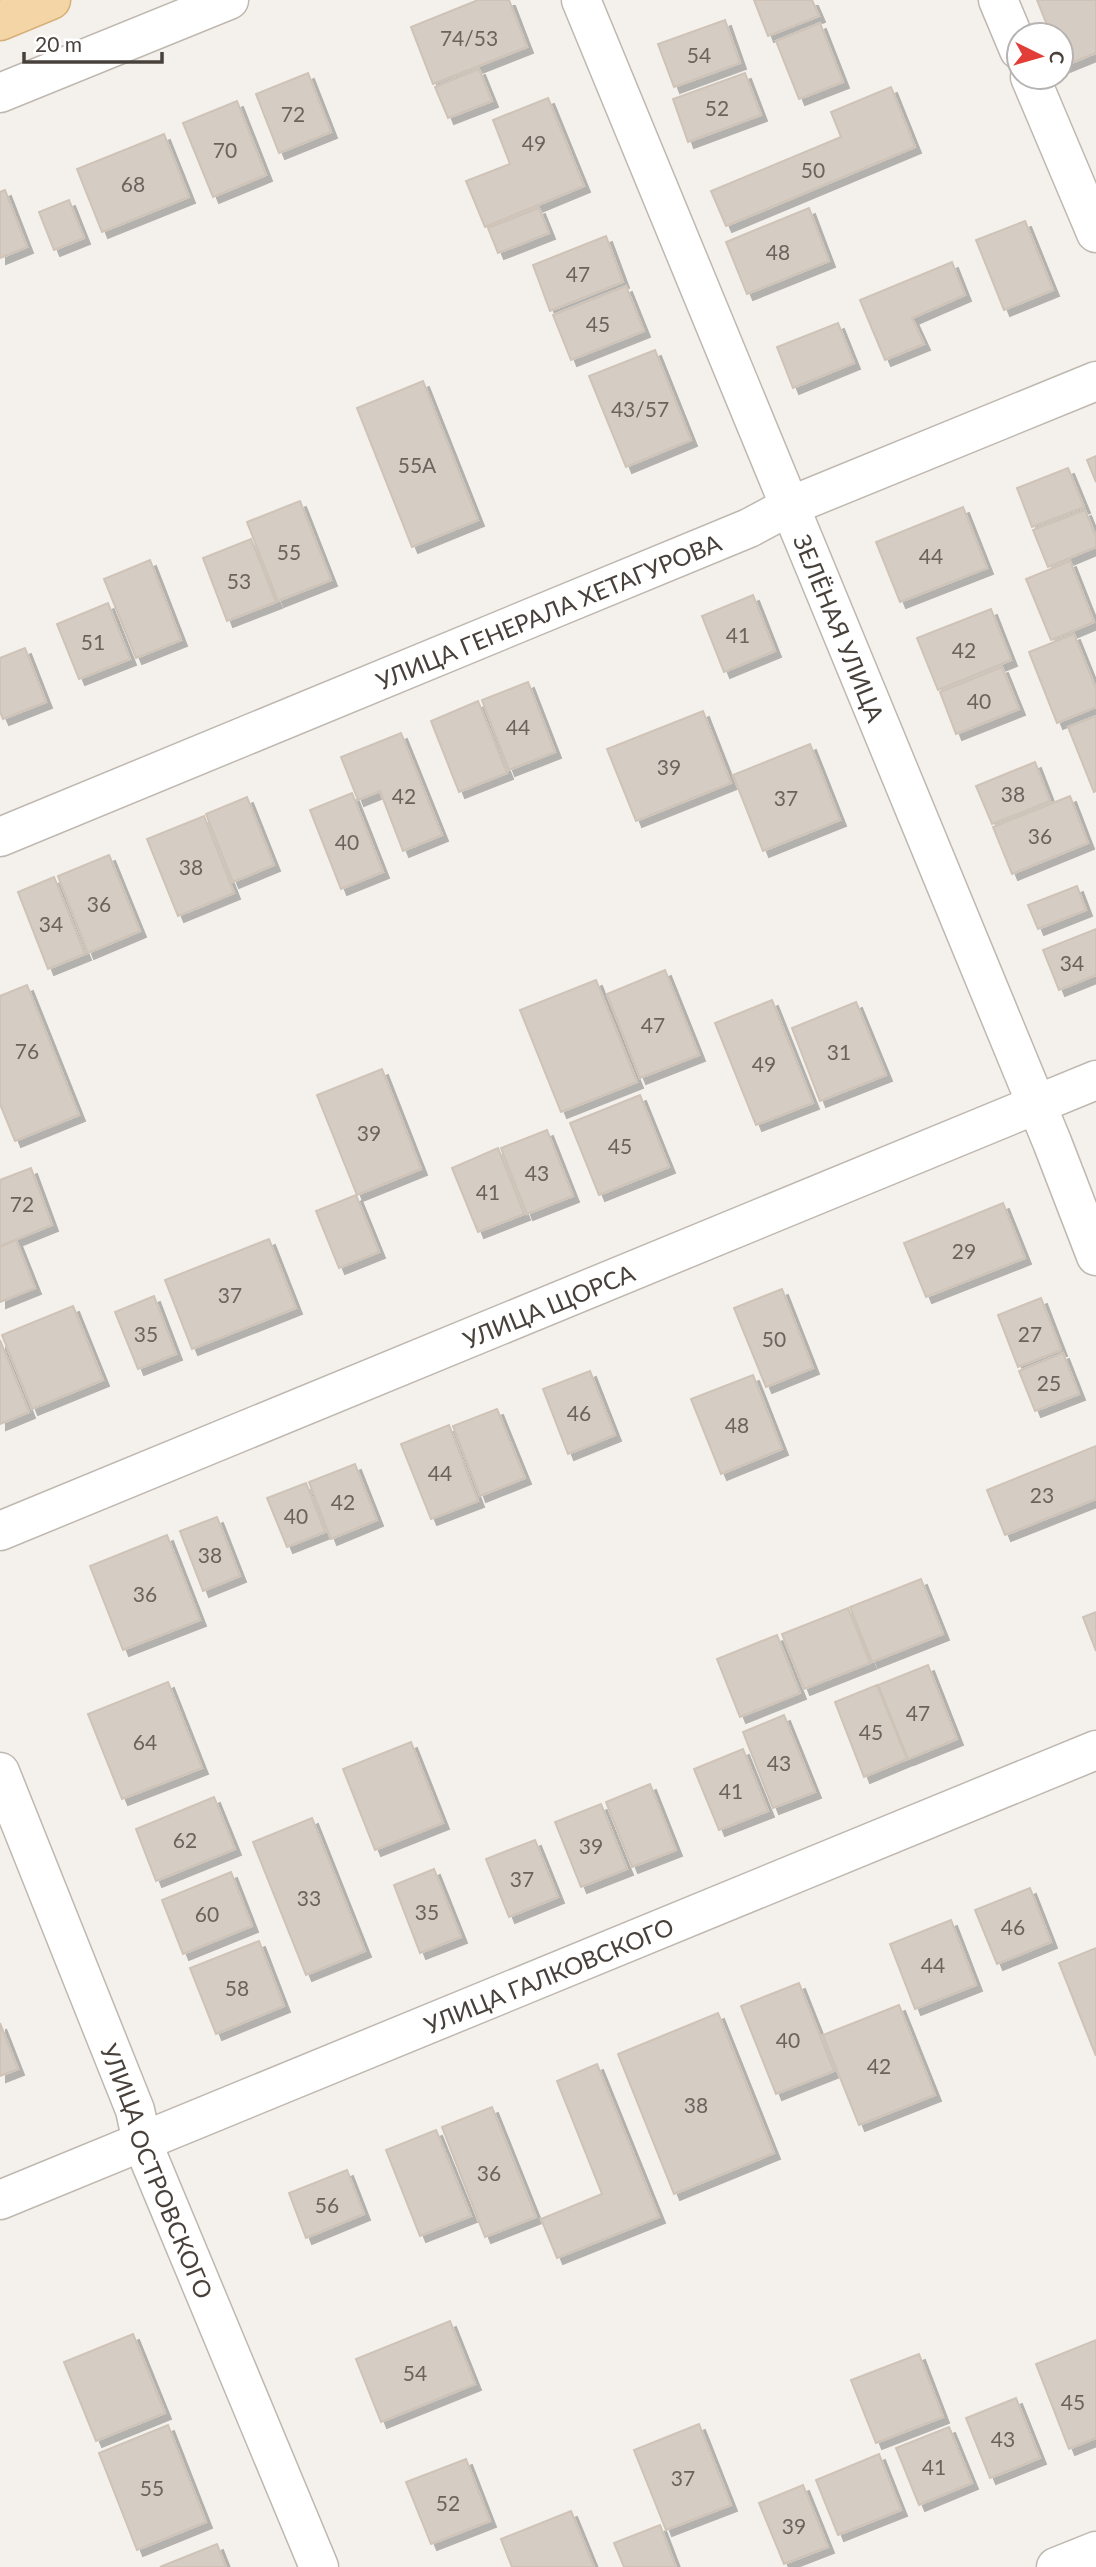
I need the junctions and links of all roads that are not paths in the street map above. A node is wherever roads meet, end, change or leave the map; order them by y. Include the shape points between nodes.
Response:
1 (51, 0) edge
2 (229, 0) edge
3 (581, 0) edge
4 (998, 0) edge
5 (0, 21) edge
6 (1007, 21) edge
7 (1036, 91) edge
8 (0, 93) edge
9 (1096, 233) edge
10 (1096, 381) edge
11 (790, 506) junction
12 (0, 837) edge
13 (1096, 1080) edge
14 (1036, 1105) junction
15 (1096, 1256) edge
16 (0, 1531) edge
17 (1096, 1750) edge
18 (0, 1772) edge
19 (142, 2142) junction
20 (0, 2200) edge
21 (1096, 2550) edge
22 (319, 2567) edge
23 (1056, 2567) edge

1 - 5 main road
2 - 8 street
3 - 11 street, ЗЕЛЁНАЯ УЛИЦА
4 - 6 street
7 - 9 street
10 - 11 street, УЛИЦА ГЕНЕРАЛА ХЕТАГУРОВА
11 - 12 street, УЛИЦА ГЕНЕРАЛА ХЕТАГУРОВА via 749,528
11 - 14 street, ЗЕЛЁНАЯ УЛИЦА
13 - 14 street, УЛИЦА ЩОРСА
14 - 15 street, ЗЕЛЁНАЯ УЛИЦА
14 - 16 street, УЛИЦА ЩОРСА
17 - 19 street, УЛИЦА ГАЛКОВСКОГО
18 - 19 street, УЛИЦА ОСТРОВСКОГО via 135,2110
19 - 20 street, УЛИЦА ГАЛКОВСКОГО
19 - 22 street, УЛИЦА ОСТРОВСКОГО
21 - 23 street

